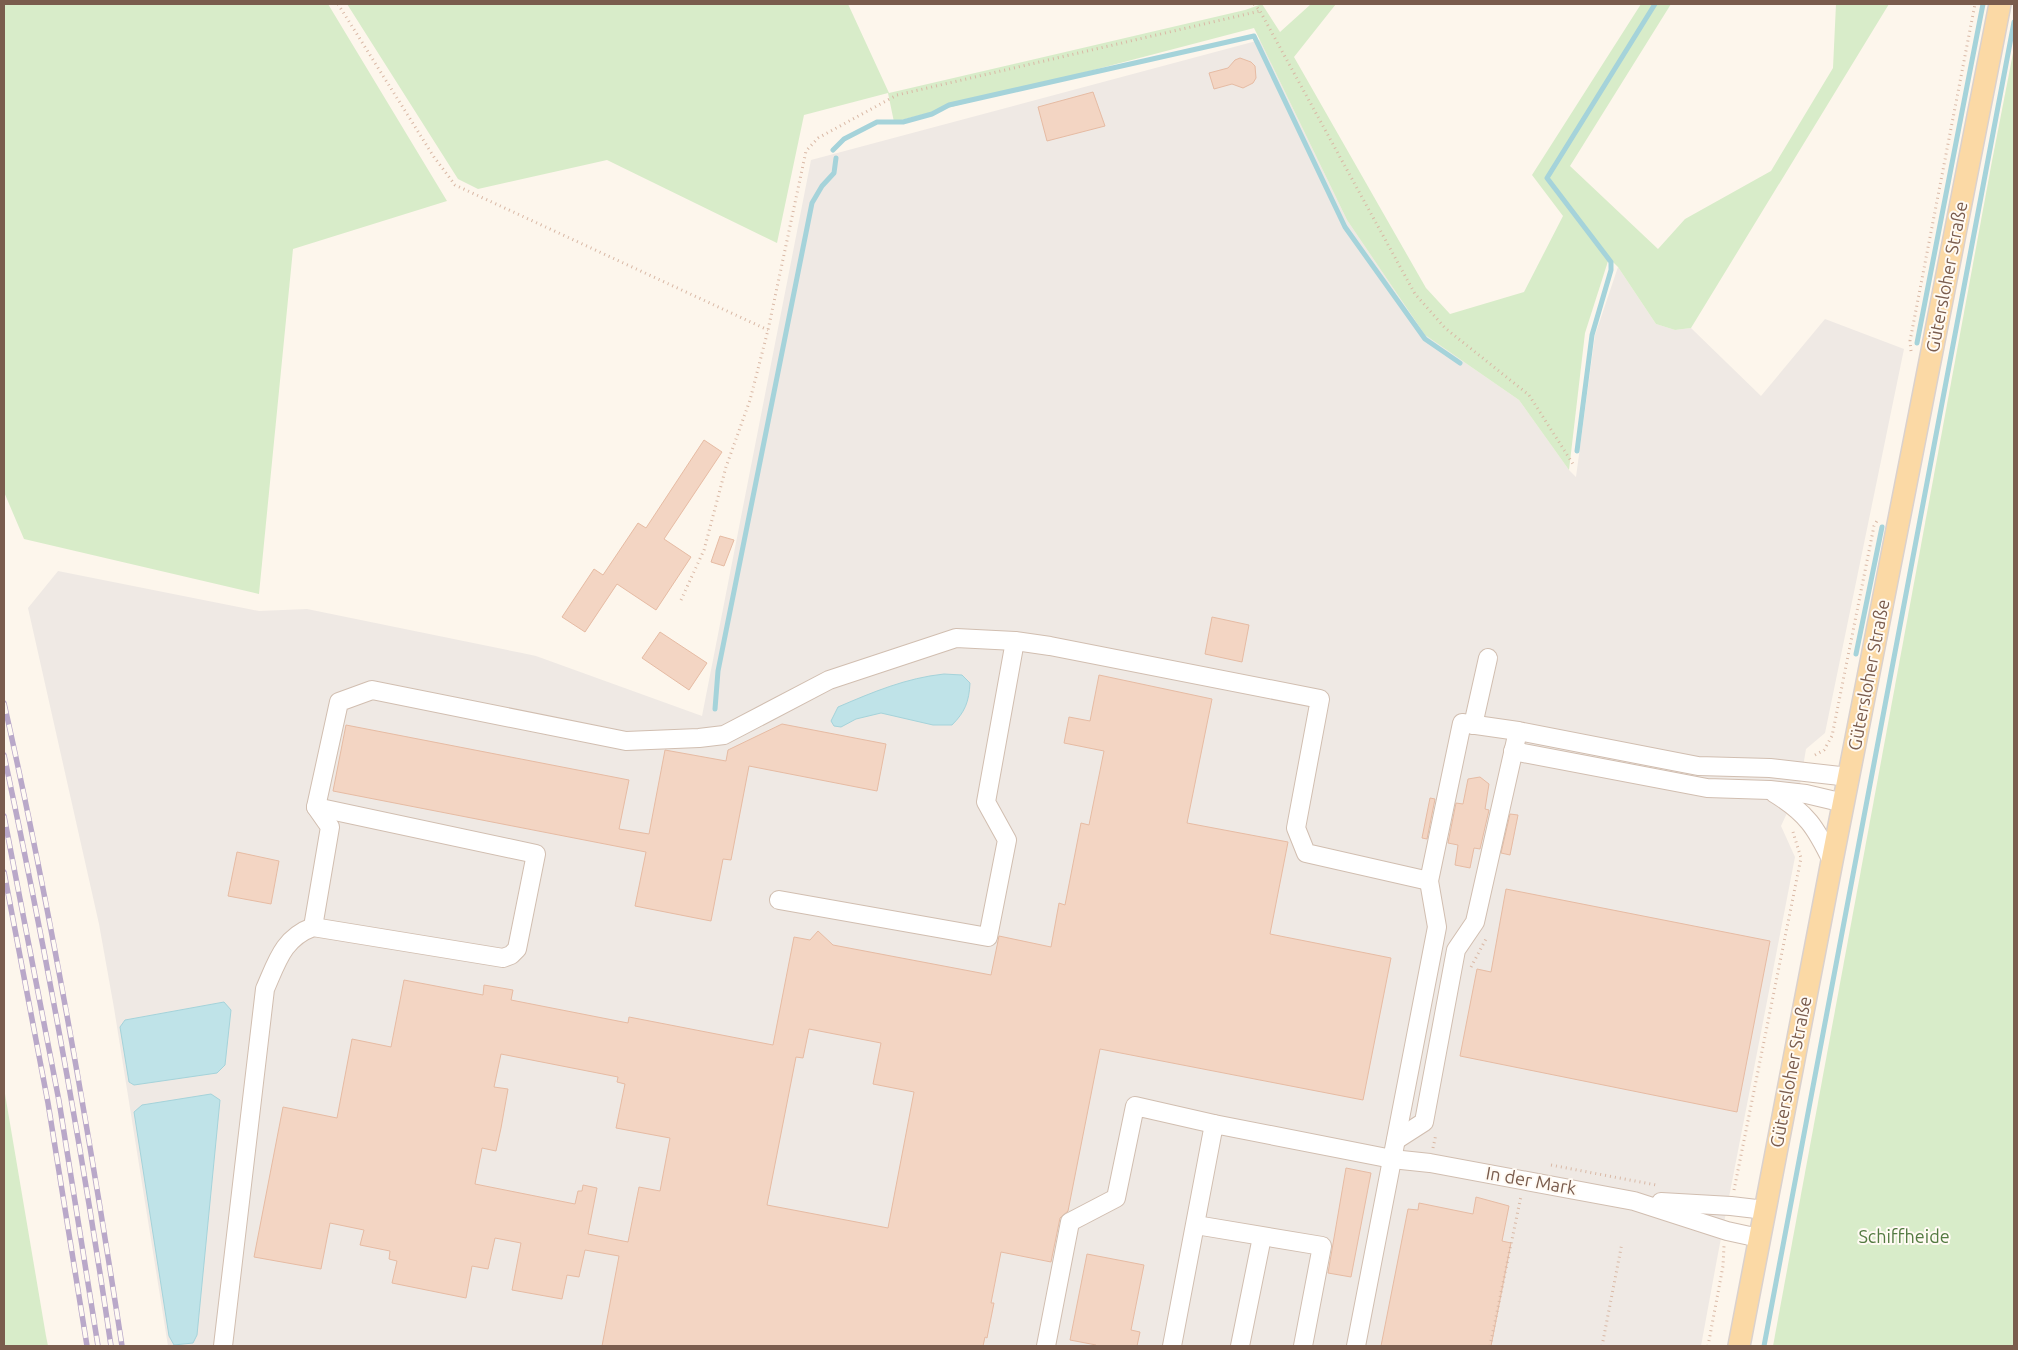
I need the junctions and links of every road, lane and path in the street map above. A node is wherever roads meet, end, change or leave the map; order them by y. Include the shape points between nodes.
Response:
1 (338, 4) edge
2 (1254, 4) edge
3 (1975, 4) edge
4 (2000, 4) edge
5 (1260, 11) junction
6 (768, 330) junction
7 (1912, 358) dead end
8 (1573, 464) dead end
9 (1882, 514) dead end
10 (681, 600) dead end
11 (1015, 641) junction
12 (1488, 658) dead end
13 (1467, 724) junction
14 (1518, 731) junction
15 (1513, 752) junction
16 (1812, 756) dead end
17 (1849, 778) junction
18 (1770, 790) junction
19 (1844, 803) junction
20 (316, 807) junction
21 (1790, 825) dead end
22 (1832, 861) junction
23 (1429, 881) junction
24 (779, 900) dead end
25 (313, 927) junction
26 (1214, 1124) junction
27 (1396, 1140) junction
28 (1392, 1159) junction
29 (1551, 1165) dead end
30 (1657, 1186) dead end
31 (1728, 1187) dead end
32 (1528, 1198) dead end
33 (1634, 1201) junction
34 (1765, 1210) junction
35 (1196, 1225) junction
36 (1262, 1236) junction
37 (1760, 1238) junction
38 (1622, 1243) dead end
39 (1715, 1246) dead end
40 (223, 1346) edge
41 (1046, 1346) edge
42 (1172, 1346) edge
43 (1240, 1346) edge
44 (1303, 1346) edge
45 (1356, 1346) edge
46 (1490, 1346) edge
47 (1602, 1346) edge
48 (1708, 1346) edge
49 (1739, 1346) edge

1 - 6 path via 455,185
2 - 5 path
3 - 7 path via 1910,341
4 - 17 main road, Gütersloher Straße
5 - 6 path via 897,95 818,138 806,151
5 - 8 path via 1415,294 1445,328 1529,395
6 - 10 path via 704,550
9 - 16 path via 1874,526 1832,736 1824,750
11 - 20 street via 956,638 829,680 724,736 699,738 626,741 372,690 339,702
11 - 23 street via 1320,699 1296,828 1306,853
11 - 24 street via 986,802 1006,840 988,937
12 - 13 street
13 - 14 street
13 - 23 street
14 - 15 street
14 - 17 street via 1698,766 1770,768
15 - 18 street via 1707,788
15 - 27 street via 1475,922 1456,950 1424,1122
17 - 19 main road, Gütersloher Straße
18 - 19 street
18 - 22 street via 1800,810 1820,836
19 - 22 main road, Gütersloher Straße
20 - 25 street via 330,827
20 - 25 street via 536,854 517,949 503,958
21 - 31 path via 1800,858 1736,1184
22 - 34 main road, Gütersloher Straße
23 - 27 street via 1437,927
25 - 40 street via 299,932 282,951 265,989
26 - 28 street, In der Mark
26 - 35 street
26 - 41 street, In der Mark via 1135,1106 1116,1198 1070,1222
27 - 28 street
28 - 33 street, In der Mark
28 - 45 street
29 - 30 path
32 - 46 path via 1520,1196
33 - 34 street, In der Mark
33 - 37 street, In der Mark via 1727,1231
34 - 37 main road, Gütersloher Straße
35 - 36 street
35 - 42 street
36 - 43 street
36 - 44 street via 1322,1246
37 - 49 main road, Gütersloher Straße
38 - 47 path
39 - 48 path via 1723,1250 1723,1266

